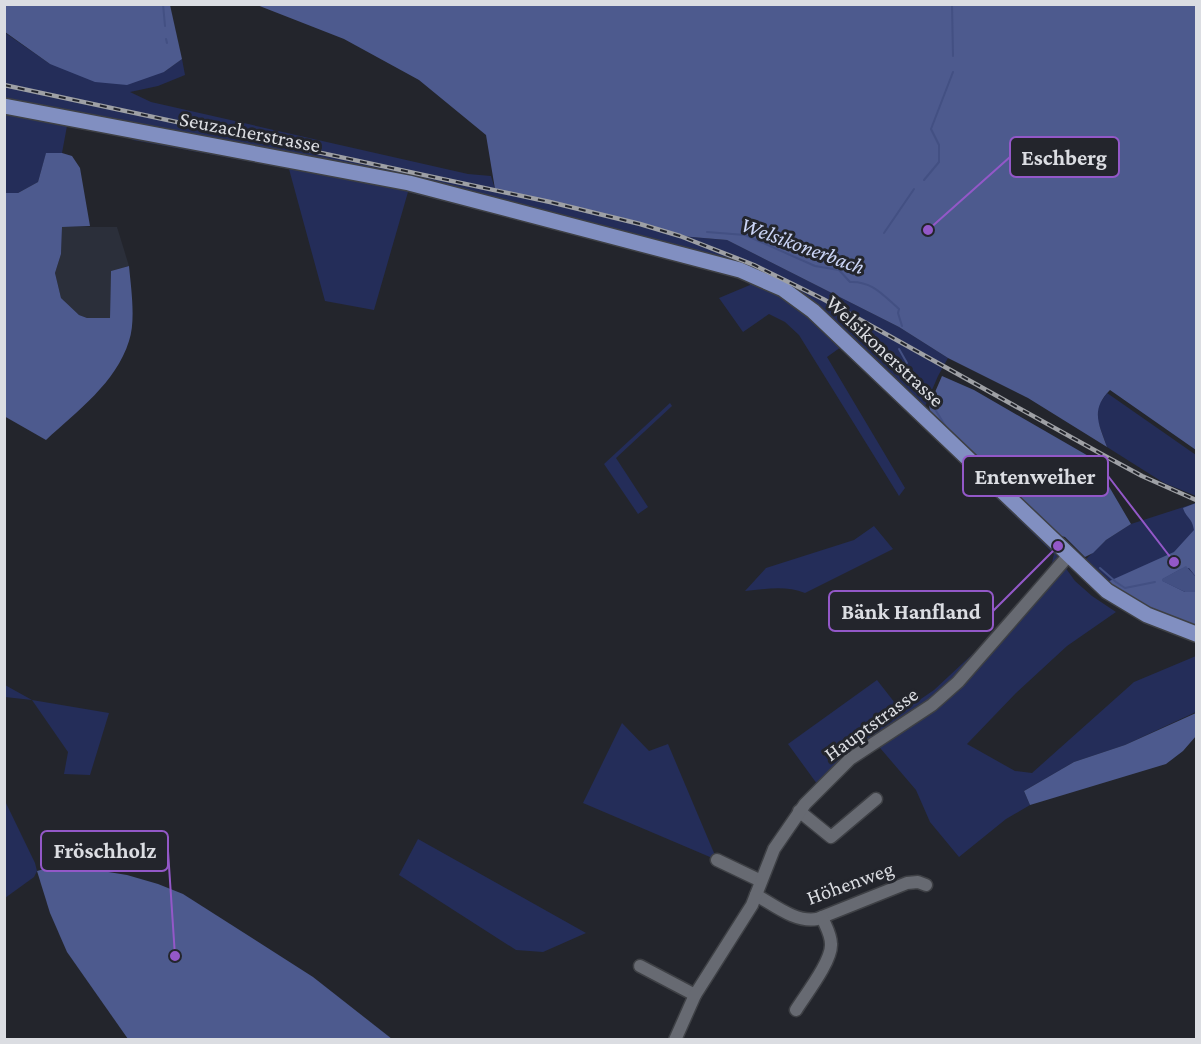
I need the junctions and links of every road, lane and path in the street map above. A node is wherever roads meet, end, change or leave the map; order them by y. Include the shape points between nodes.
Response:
1 (4, 106) edge
2 (486, 203) joint
3 (1068, 556) junction
4 (1197, 634) edge
5 (876, 798) dead end
6 (799, 811) junction
7 (717, 860) dead end
8 (760, 880) junction
9 (926, 885) dead end
10 (756, 896) junction
11 (822, 917) junction
12 (640, 966) dead end
13 (695, 995) junction
14 (796, 1010) dead end
15 (675, 1040) edge

1 - 2 main road, Seuzacherstrasse via 410,183
2 - 3 main road, Welsikonerstrasse via 722,264 783,289 827,323
3 - 4 main road, Welsikonerstrasse via 1130,607
3 - 6 street, Hauptstrasse via 958,682 932,705 850,759
5 - 6 street via 831,837
6 - 8 street, Hauptstrasse via 774,849
7 - 8 street
8 - 10 street, Hauptstrasse
9 - 11 street, Höhenweg via 907,883
10 - 11 street, Höhenweg via 803,920
10 - 13 street, Hauptstrasse
11 - 14 street via 831,950
12 - 13 street
13 - 15 street, Hauptstrasse

